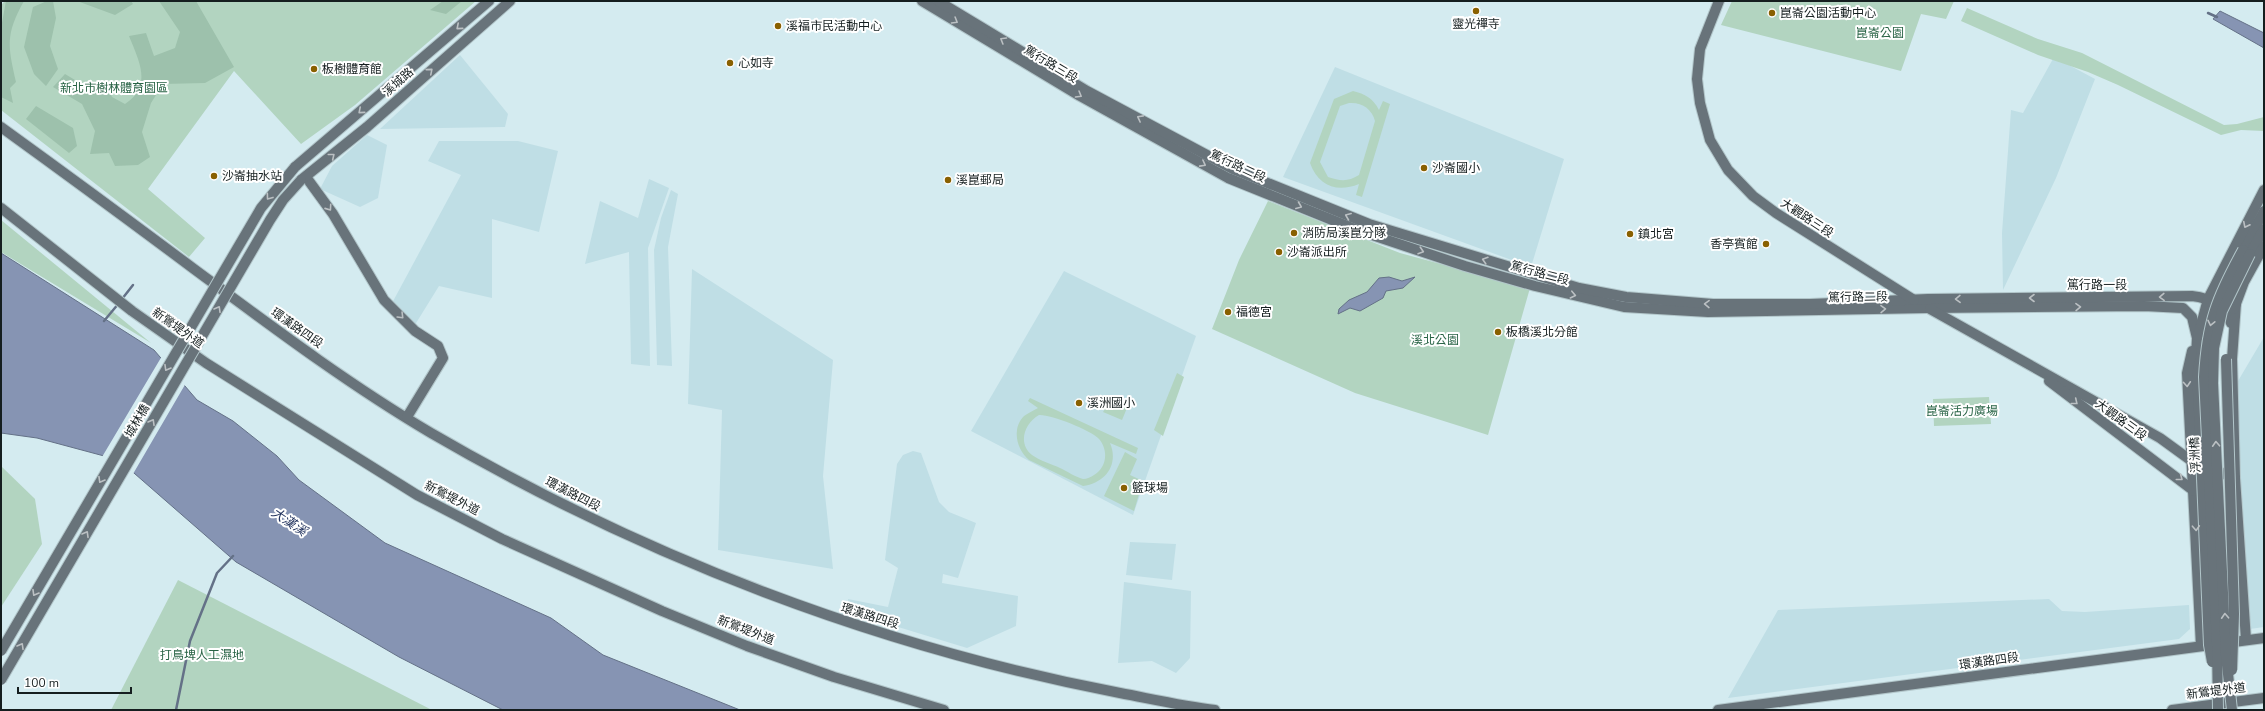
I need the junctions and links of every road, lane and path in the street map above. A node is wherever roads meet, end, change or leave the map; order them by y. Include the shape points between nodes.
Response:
1 (489, 1) edge
2 (510, 1) edge
3 (922, 1) edge
4 (938, 1) edge
5 (1719, 1) edge
6 (1, 127) edge
7 (1174, 136) joint
8 (1169, 146) joint
9 (295, 167) joint
10 (304, 179) junction
11 (2264, 190) edge
12 (1, 208) edge
13 (2264, 211) edge
14 (2264, 229) edge
15 (2264, 238) edge
16 (2264, 246) edge
17 (2246, 252) junction
18 (2244, 282) junction
19 (2208, 299) junction
20 (1914, 300) junction
21 (2236, 303) junction
22 (1929, 308) junction
23 (2231, 323) junction
24 (2197, 338) junction
25 (2034, 368) junction
26 (2108, 409) junction
27 (407, 417) junction
28 (2103, 423) junction
29 (2193, 462) junction
30 (2235, 478) junction
31 (2194, 490) junction
32 (2240, 576) junction
33 (2198, 581) junction
34 (2264, 638) edge
35 (2246, 640) junction
36 (2201, 646) junction
37 (1, 651) edge
38 (1, 680) edge
39 (2216, 683) junction
40 (2230, 683) junction
41 (2264, 698) edge
42 (944, 710) edge
43 (1215, 710) edge
44 (1718, 710) edge
45 (2172, 710) edge
46 (2218, 710) edge
47 (2232, 710) edge

1 -> 9 street, 溪城路
10 -> 2 street, 溪城路
3 -> 8 street, 篤行路三段
7 -> 4 street, 篤行路三段 via 1081,87
5 - 20 street, 大觀路三段 via 1700,49 1697,79 1700,104 1710,140 1728,170 1753,196 1776,214
6 - 27 street, 環漢路四段 via 270,326
20 -> 7 street, 篤行路二段 via 1810,304 1694,303 1626,297 1579,288 1369,224 1233,170
8 -> 22 street, 篤行路二段 via 1228,178 1357,230 1465,266 1619,306 1708,312
9 -> 37 street, 城林橋, bridge via 261,208
10 -> 27 street via 333,214 384,300 415,331 442,351 443,358
38 -> 10 street, 城林橋, bridge via 282,200
11 -> 19 street
12 - 42 street, 新鶯堤外道 via 132,311 206,363 417,495 502,539 662,612 834,677
13 - 17 street, 浮洲橋
14 - 17 street, 浮洲橋
15 - 18 street
16 - 18 street
17 -> 39 street, 浮洲橋, bridge via 2218,298 2206,347 2204,377 2217,645
40 -> 17 street, 浮洲橋, bridge via 2225,633 2213,382 2214,348 2222,311
18 - 21 street
19 -> 20 street, 篤行路一段 via 2192,296
19 - 23 street, 篤行路一段 via 2221,306
19 - 24 street
20 - 22 street, 大觀路三段
21 - 23 street
21 - 30 street via 2232,359
22 -> 24 street, 篤行路一段 via 2183,308 2192,317
22 - 25 street, 大觀路三段
23 - 40 street, bridge via 2226,359 2234,614 2234,656
24 -> 29 street via 2186,373
24 - 39 street, 篤行路一段, bridge via 2198,441 2201,454 2209,645
25 - 26 street, 大觀路三段
25 -> 28 street, 大觀路三段
26 - 28 street via 2102,413
26 - 29 street, 大觀路三段 via 2160,438
27 - 43 street, 環漢路四段 via 506,474 584,514 738,582 830,617 1045,678
28 -> 31 street, 大觀路三段
29 - 30 street, 大觀路三段
29 - 31 street
30 - 32 street
31 -> 33 street
32 - 33 street via 2240,584 2206,589
32 - 35 street
33 - 36 street
34 - 35 street, 環漢路四段
35 - 36 street, 環漢路四段
36 - 44 street, 環漢路四段
39 - 46 street, 浮洲橋, bridge
40 - 47 street, 浮洲橋, bridge
41 - 45 street, 新鶯堤外道

